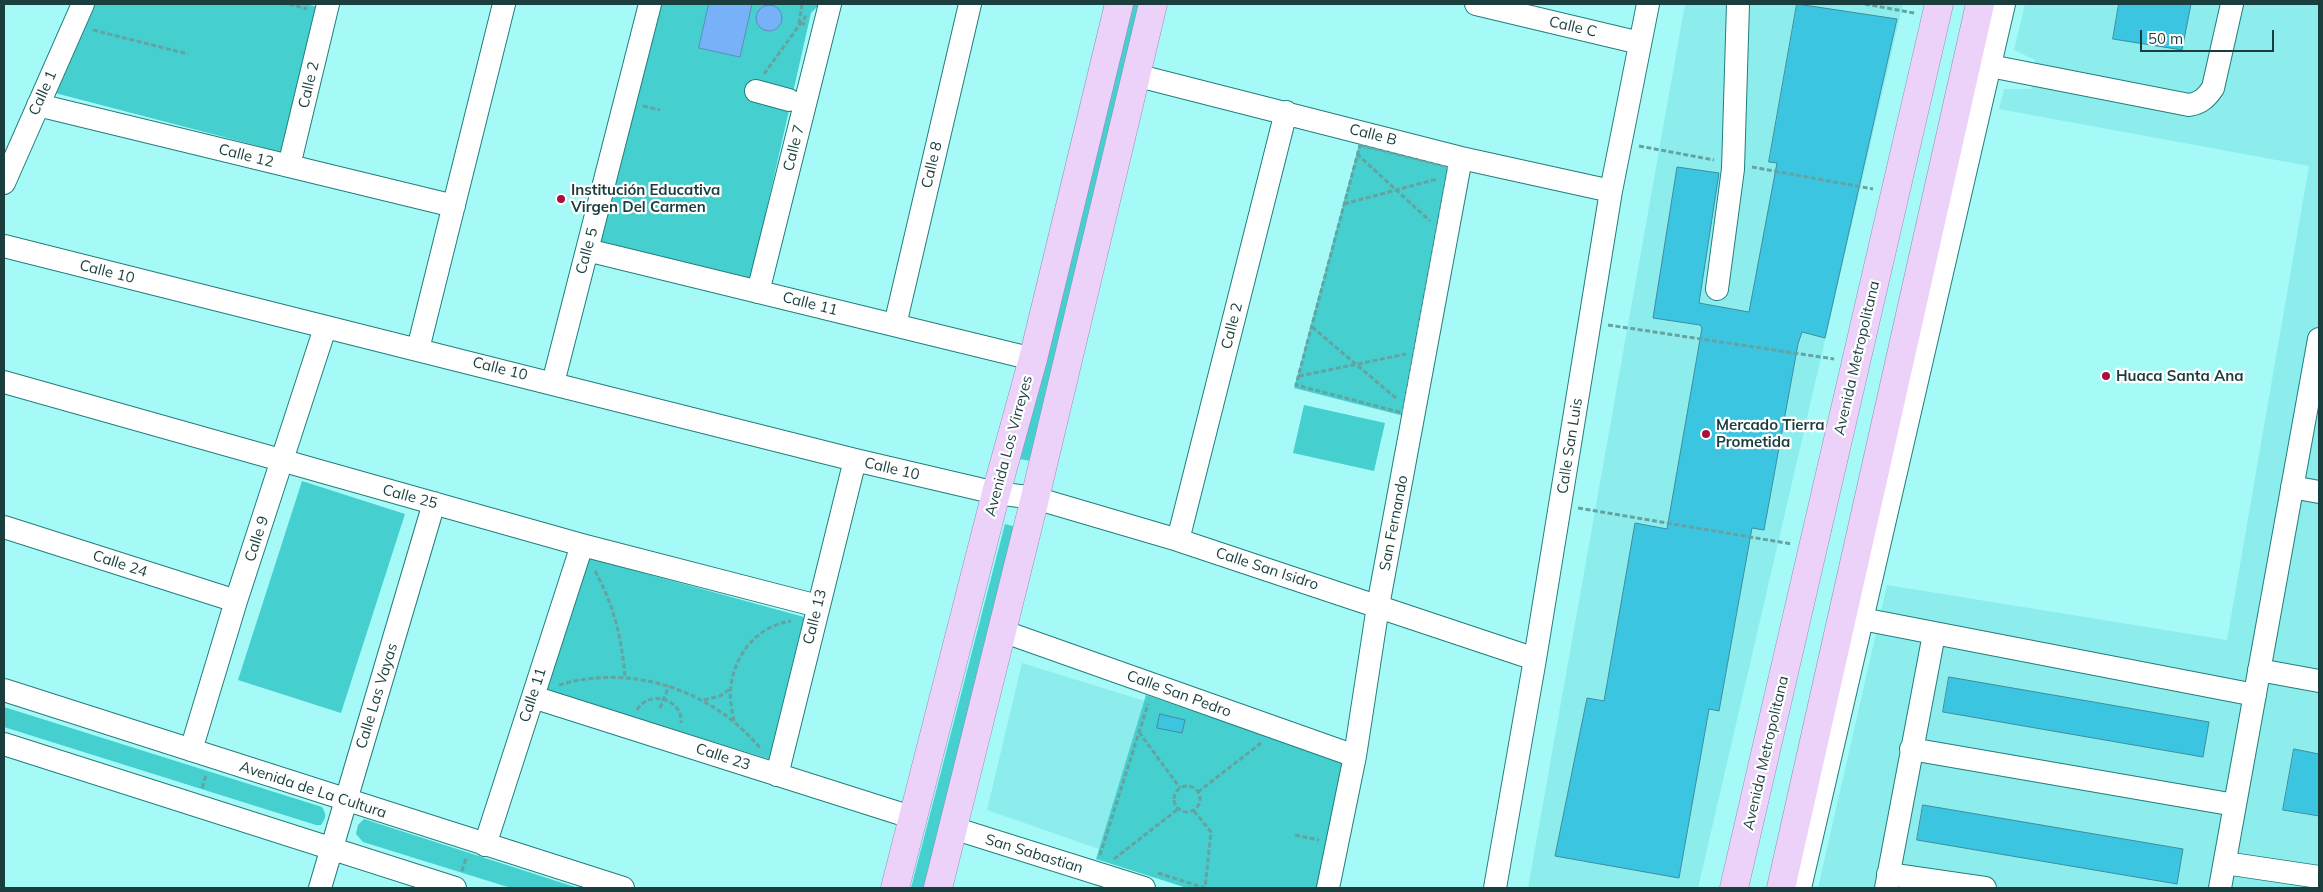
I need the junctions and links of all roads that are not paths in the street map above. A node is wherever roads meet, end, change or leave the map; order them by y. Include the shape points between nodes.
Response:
1 (83, 4) edge
2 (504, 4) edge
3 (650, 4) edge
4 (970, 4) edge
5 (1119, 4) edge
6 (1153, 4) edge
7 (1476, 4) edge
8 (1648, 4) edge
9 (1738, 4) edge
10 (1980, 4) edge
11 (2004, 4) edge
12 (2232, 4) edge
13 (320, 7) edge
14 (820, 7) edge
15 (1938, 10) edge
16 (1640, 43) junction
17 (1990, 66) junction
18 (1135, 75) junction
19 (756, 91) road end
20 (789, 100) dead end
21 (38, 105) junction
22 (1286, 112) junction
23 (1462, 158) junction
24 (289, 166) junction
25 (4, 183) edge
26 (1611, 192) junction
27 (454, 206) junction
28 (4, 246) edge
29 (587, 250) junction
30 (1717, 289) dead end
31 (758, 292) junction
32 (895, 325) junction
33 (325, 328) junction
34 (2319, 339) edge
35 (418, 349) junction
36 (1033, 359) junction
37 (4, 382) edge
38 (554, 383) junction
39 (855, 460) junction
40 (282, 462) junction
41 (2292, 487) junction
42 (2319, 492) edge
43 (996, 493) junction
44 (1035, 498) junction
45 (434, 503) junction
46 (4, 527) edge
47 (1178, 540) junction
48 (582, 545) junction
49 (236, 601) junction
50 (818, 606) junction
51 (1378, 606) junction
52 (1862, 620) junction
53 (1002, 631) junction
54 (1934, 634) junction
55 (1535, 659) junction
56 (2259, 670) junction
57 (2319, 681) edge
58 (4, 690) edge
59 (2255, 695) junction
60 (533, 696) junction
61 (4, 744) edge
62 (1911, 749) junction
63 (201, 754) junction
64 (1355, 756) junction
65 (777, 775) junction
66 (345, 800) junction
67 (2235, 805) junction
68 (914, 818) junction
69 (953, 828) junction
70 (478, 842) junction
71 (332, 849) junction
72 (2225, 862) junction
73 (2319, 878) edge
74 (458, 880) edge
75 (1887, 881) edge
76 (320, 888) edge
77 (623, 888) edge
78 (895, 888) edge
79 (938, 888) edge
80 (1144, 888) edge
81 (1328, 888) edge
82 (1496, 888) edge
83 (1734, 888) edge
84 (1781, 888) edge
85 (1800, 888) edge
86 (1985, 888) edge
87 (2220, 888) edge

1 - 21 street, Calle 1
2 - 27 street
3 - 29 street, Calle 5
4 - 32 street, Calle 8
5 - 36 main road, Avenida Los Virreyes
6 - 18 main road
7 - 16 street, Calle C
8 - 16 street, Calle San Luis
9 - 30 street via 1733,164
10 - 84 main road
11 - 17 street
12 - 17 street via 2213,88 2199,103 2189,105
13 - 24 street, Calle 2
14 - 31 street, Calle 7
15 - 83 main road, Avenida Metropolitana
16 - 26 street, Calle San Luis
17 - 52 street
18 - 22 street, Calle B
18 - 44 main road
19 - 20 street
21 - 24 street, Calle 12
21 - 25 street, Calle 1
22 - 23 street, Calle B
22 - 47 street, Calle 2
23 - 26 street, Calle B
23 - 51 street, San Fernando via 1409,410
24 - 27 street, Calle 12
26 - 55 street, Calle San Luis
27 - 35 street
28 - 33 street, Calle 10
29 - 31 street, Calle 11
29 - 38 street, Calle 5
31 - 32 street, Calle 11
32 - 36 street, Calle 11
33 - 35 street, Calle 10
33 - 40 street, Calle 9
34 - 41 street
35 - 38 street, Calle 10
36 - 43 main road, Avenida Los Virreyes
37 - 40 street, Calle 25
38 - 39 street, Calle 10
39 - 43 street, Calle 10
39 - 50 street, Calle 13
40 - 45 street, Calle 25
40 - 49 street, Calle 9
41 - 42 street
41 - 56 street
43 - 44 street, Calle San Isidro
43 - 68 main road, Avenida Los Virreyes
44 - 47 street, Calle San Isidro
44 - 53 main road
45 - 48 street, Calle 25
45 - 66 street, Calle Las Vayas
46 - 49 street, Calle 24
47 - 51 street, Calle San Isidro
48 - 50 street, Calle 25
48 - 60 street, Calle 11
49 - 63 street, Calle 9
50 - 65 street, Calle 13
51 - 55 street, Calle San Isidro
51 - 64 street, San Fernando
52 - 54 street
52 - 85 street
53 - 64 street, Calle San Pedro
53 - 69 main road
54 - 59 street
54 - 62 street
55 - 82 street, Calle San Luis
56 - 57 street
56 - 59 street
58 - 63 street, Avenida de La Cultura
59 - 67 street
60 - 65 street, Calle 23
60 - 70 street, Calle 11
61 - 71 street
62 - 67 street
62 - 75 street
63 - 66 street, Avenida de La Cultura
64 - 81 street, San Fernando
65 - 68 street, Calle 23
66 - 70 street, Avenida de La Cultura
66 - 71 street, Calle Las Vayas
67 - 72 street
68 - 78 main road, Avenida Los Virreyes
69 - 79 main road
69 - 80 street, San Sabastian
70 - 77 street, Avenida de La Cultura
71 - 74 street
71 - 76 street, Calle Las Vayas
72 - 73 street
72 - 87 street
75 - 86 street

